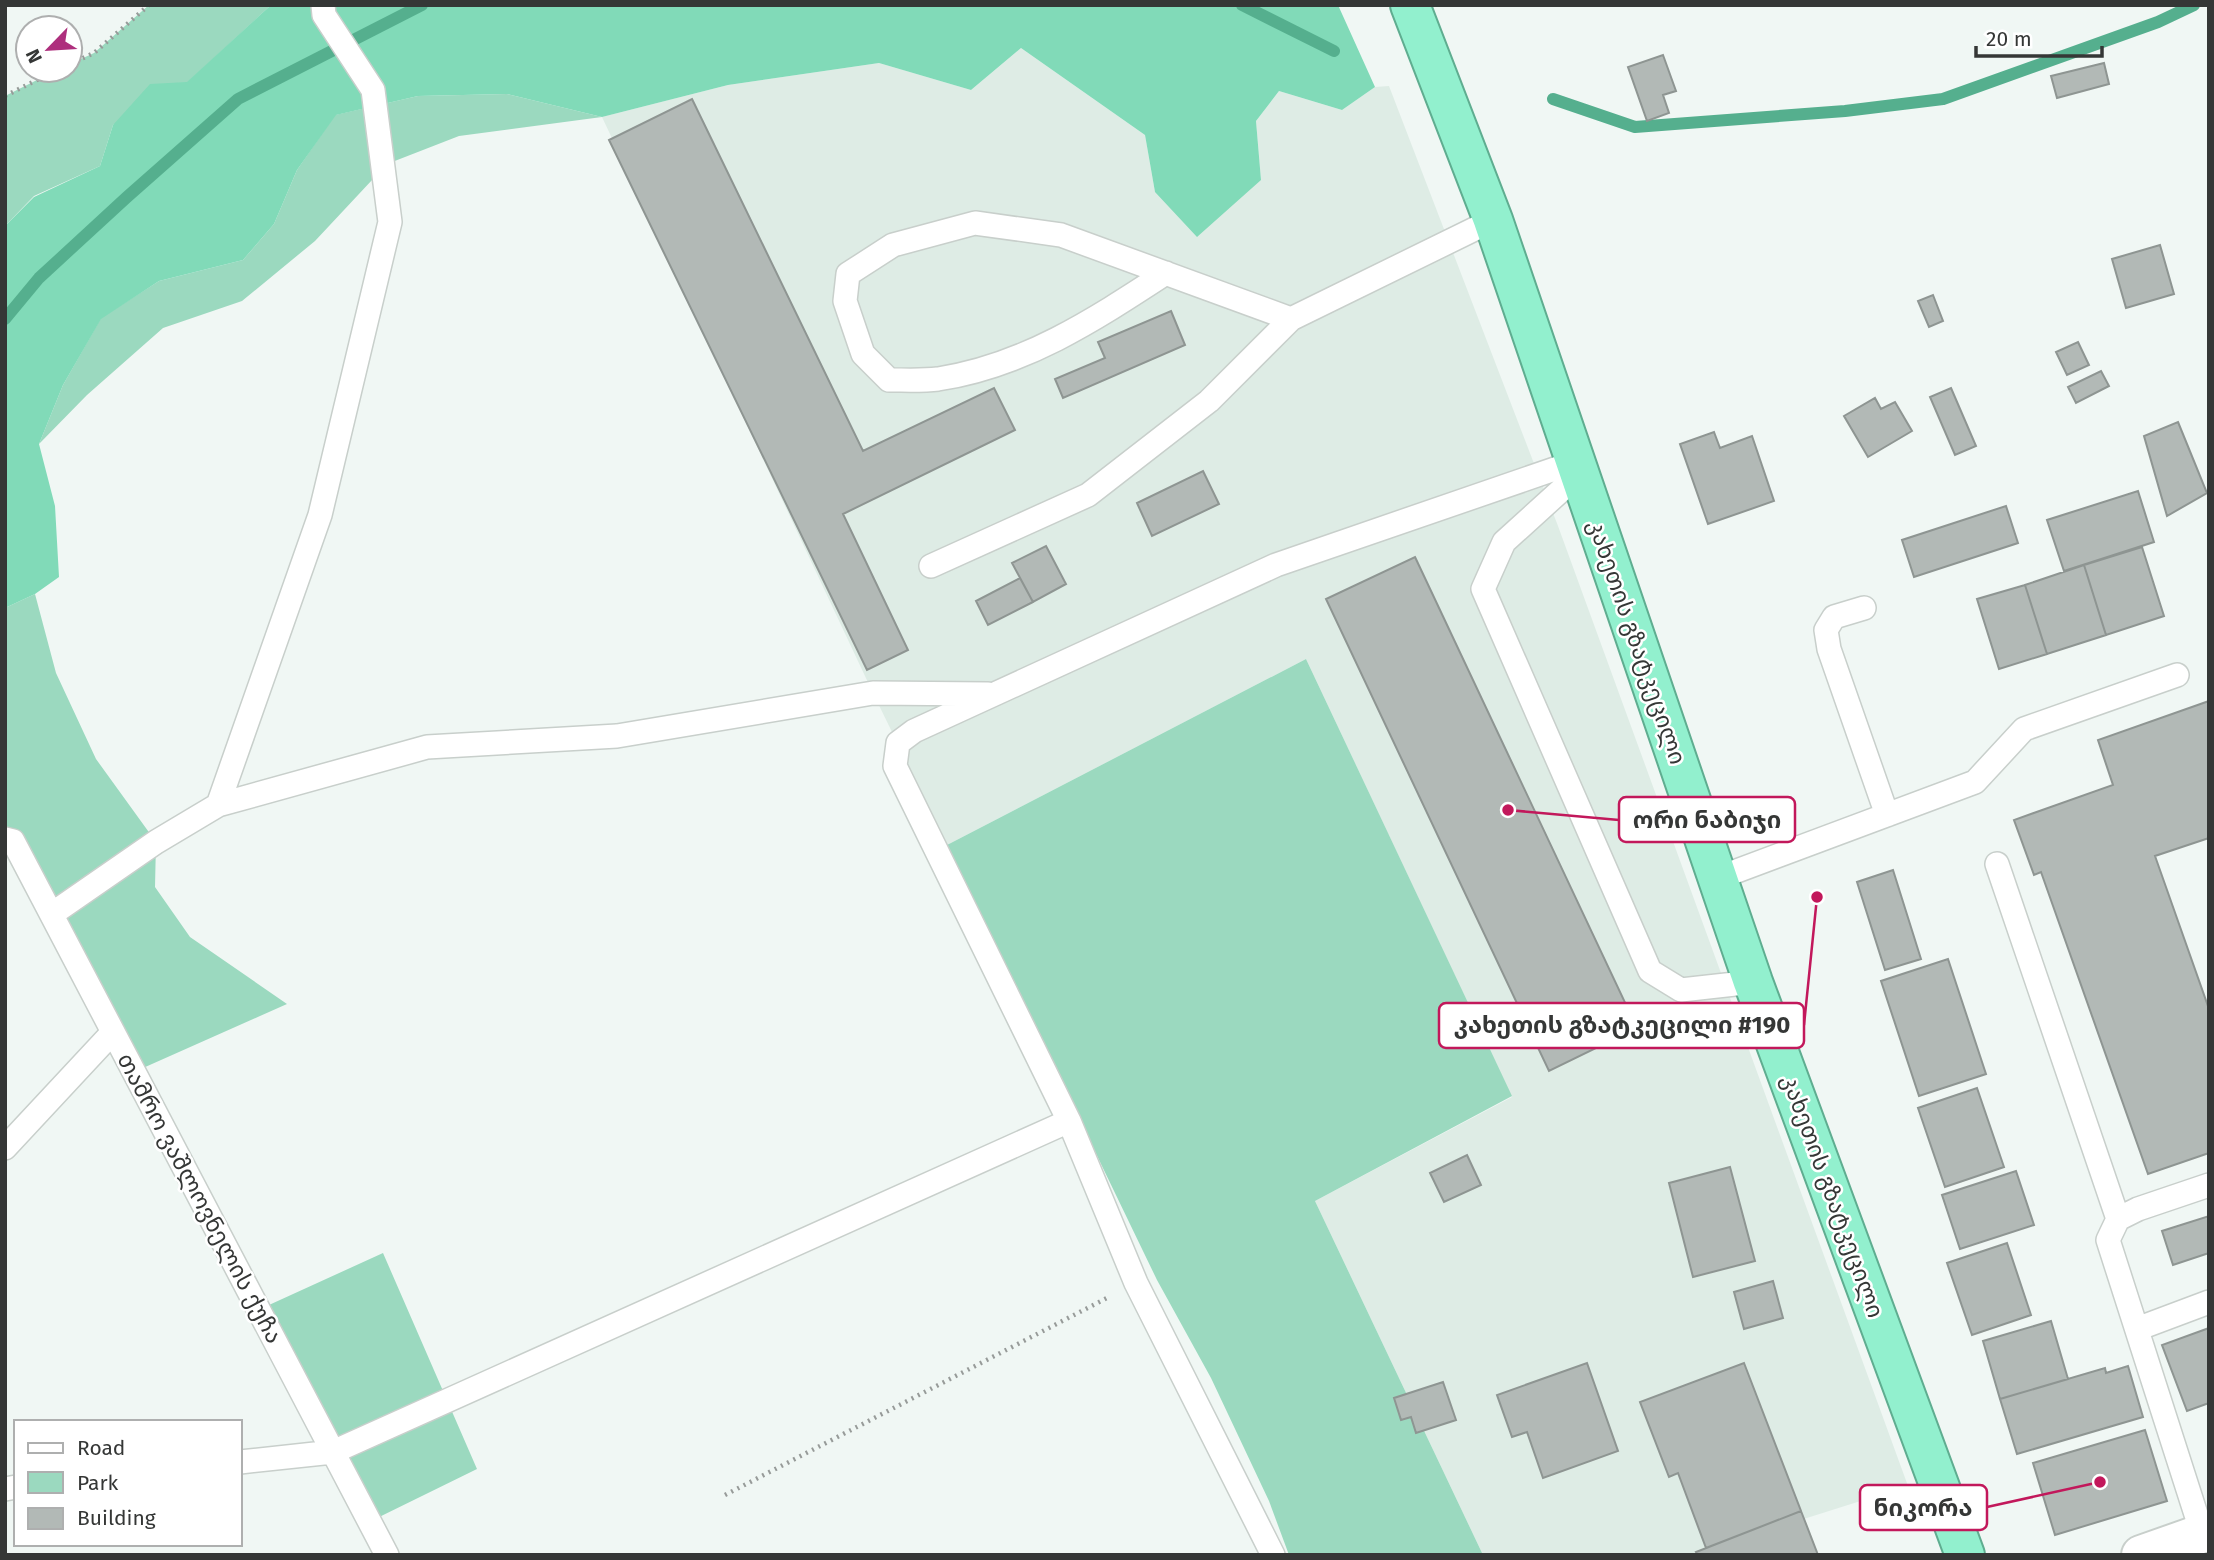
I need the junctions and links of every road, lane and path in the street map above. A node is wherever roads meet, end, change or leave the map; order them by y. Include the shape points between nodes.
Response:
1 (149, 5) edge
2 (323, 5) edge
3 (1410, 5) edge
4 (84, 58) edge
5 (29, 84) edge
6 (5, 96) edge
7 (1493, 220) junction
8 (1166, 274) junction
9 (1291, 319) junction
10 (1577, 468) junction
11 (932, 566) dead end
12 (1864, 608) dead end
13 (2177, 675) dead end
14 (994, 694) junction
15 (218, 805) junction
16 (1887, 815) junction
17 (9, 840) edge
18 (1997, 864) dead end
19 (1718, 877) junction
20 (52, 914) junction
21 (1754, 982) junction
22 (113, 1032) junction
23 (1069, 1121) junction
24 (5, 1148) edge
25 (2209, 1185) edge
26 (2118, 1219) junction
27 (1136, 1283) junction
28 (2209, 1302) edge
29 (2137, 1329) junction
30 (333, 1452) junction
31 (242, 1462) edge
32 (725, 1495) dead end
33 (2206, 1532) edge
34 (387, 1555) edge
35 (1273, 1555) edge
36 (1965, 1555) edge
37 (2141, 1555) edge

1 - 4 path
2 - 15 lane via 324,15 373,90 390,222 320,515
3 - 7 highway, კახეთის გზატკეცილი
5 - 6 path
7 - 9 lane
7 - 10 highway, კახეთის გზატკეცილი
8 - 8 lane via 1061,235 975,223 893,245 848,274 845,301 863,354 889,380 936,379 1035,351
8 - 9 lane
9 - 11 lane via 1209,401 1088,495
10 - 14 lane via 1276,565
10 - 19 highway, კახეთის გზატკეცილი
10 - 21 lane via 1504,542 1483,589 1650,971 1681,990
12 - 16 lane via 1833,617 1826,630
13 - 16 lane via 2024,729 1975,782
14 - 15 lane via 873,693 617,736 427,747
14 - 23 lane via 914,731 898,743 895,766
15 - 20 lane
16 - 19 lane
17 - 20 lane, თამრო ვაშლოვნელის ქუჩა
18 - 26 lane
19 - 21 highway, კახეთის გზატკეცილი
20 - 22 lane, თამრო ვაშლოვნელის ქუჩა
21 - 36 highway, კახეთის გზატკეცილი
22 - 24 lane
22 - 30 lane, თამრო ვაშლოვნელის ქუჩა
23 - 27 lane
23 - 30 lane
25 - 26 lane
26 - 29 lane via 2108,1240
27 - 32 path
27 - 35 lane
28 - 29 lane
29 - 33 lane
30 - 31 lane
30 - 34 lane, თამრო ვაშლოვნელის ქუჩა
33 - 37 street

